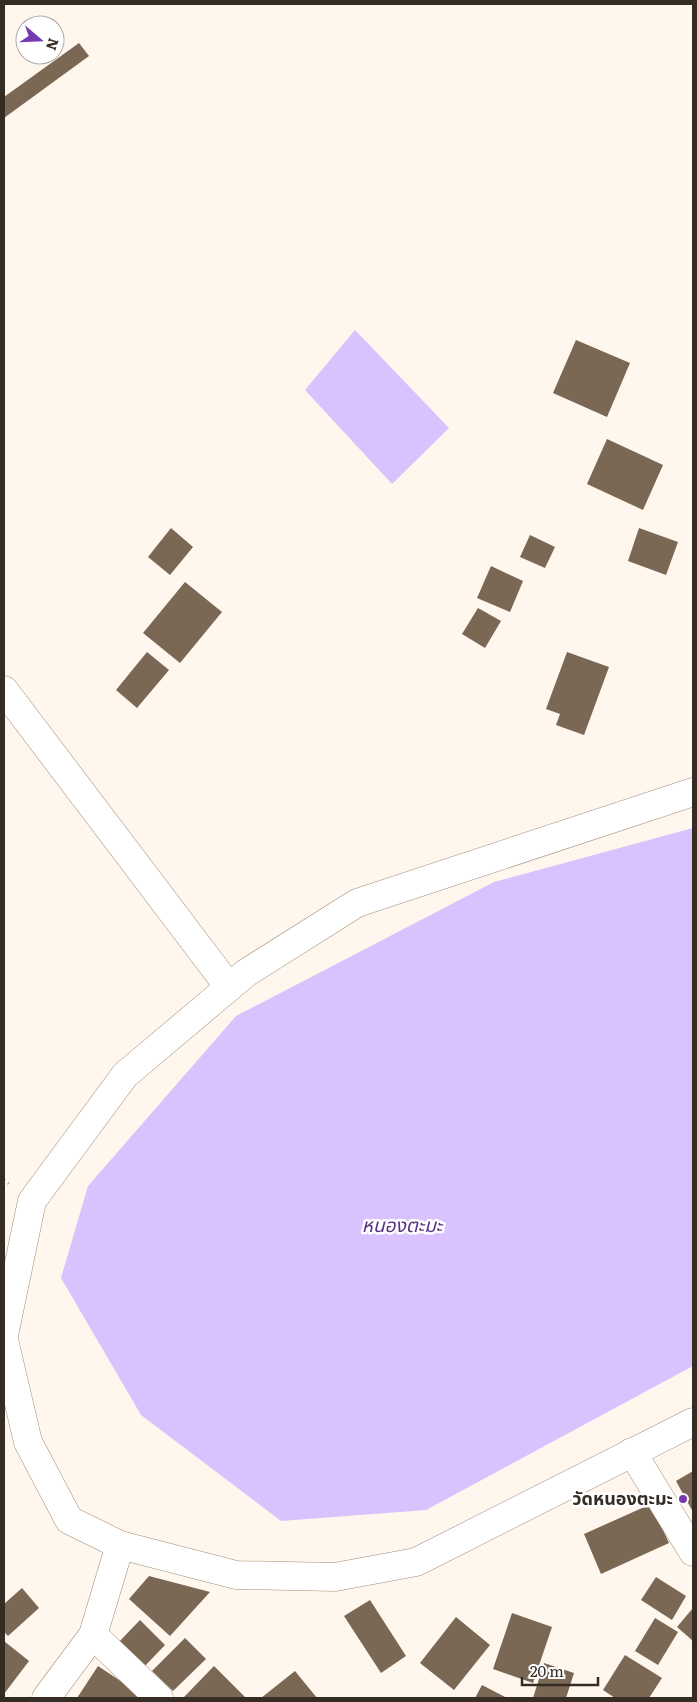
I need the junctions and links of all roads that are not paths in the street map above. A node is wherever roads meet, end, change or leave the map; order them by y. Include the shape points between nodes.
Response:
1 (4, 690) edge
2 (693, 792) edge
3 (228, 987) junction
4 (4, 1336) edge
5 (4, 1340) edge
6 (693, 1422) edge
7 (632, 1452) junction
8 (120, 1545) junction
9 (693, 1552) edge
10 (93, 1635) junction
11 (46, 1698) edge
12 (159, 1698) edge

1 - 3 street
2 - 3 street via 357,903
3 - 4 street via 125,1075 32,1201
5 - 8 street via 28,1442 69,1520
6 - 7 street
7 - 8 street via 416,1562 335,1577 236,1575
7 - 9 street
8 - 10 street
10 - 11 street
10 - 12 street

